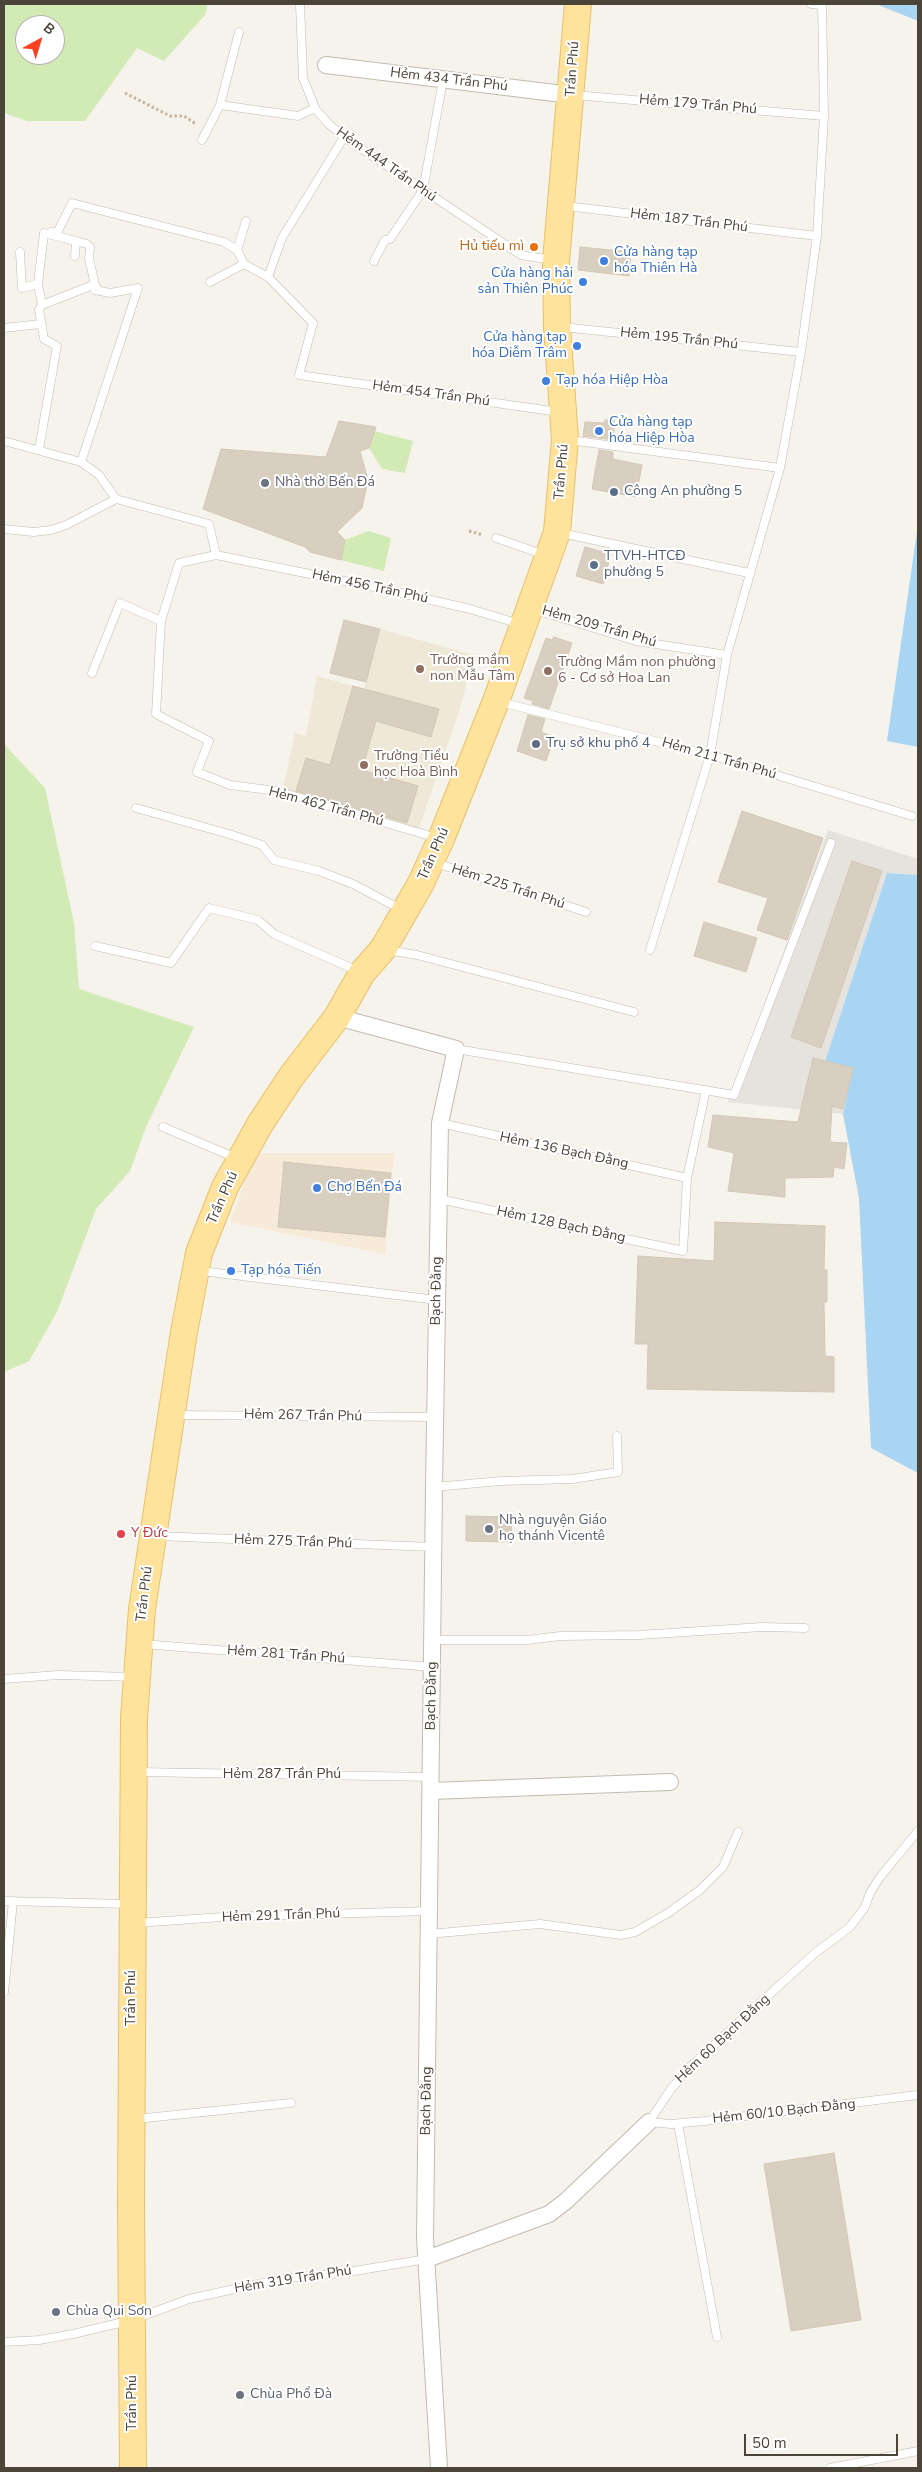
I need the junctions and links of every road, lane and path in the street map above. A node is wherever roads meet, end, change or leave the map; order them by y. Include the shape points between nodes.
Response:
1 (300, 4) edge
2 (578, 4) edge
3 (811, 4) edge
4 (822, 4) edge
5 (239, 32) dead end
6 (326, 66) dead end
7 (443, 80) junction
8 (125, 93) dead end
9 (571, 95) junction
10 (220, 105) junction
11 (315, 108) junction
12 (824, 116) junction
13 (209, 127) junction
14 (344, 137) junction
15 (202, 140) dead end
16 (423, 190) junction
17 (561, 206) junction
18 (246, 221) dead end
19 (44, 230) dead end
20 (817, 236) junction
21 (76, 240) junction
22 (236, 250) junction
23 (20, 252) dead end
24 (75, 256) dead end
25 (374, 261) dead end
26 (556, 261) junction
27 (244, 264) junction
28 (268, 277) junction
29 (210, 282) dead end
30 (38, 284) junction
31 (94, 285) junction
32 (42, 305) junction
33 (41, 324) junction
34 (557, 326) junction
35 (4, 328) edge
36 (801, 352) junction
37 (563, 413) junction
38 (565, 439) junction
39 (4, 441) edge
40 (39, 449) junction
41 (81, 462) junction
42 (780, 468) junction
43 (116, 499) junction
44 (4, 529) edge
45 (496, 538) dead end
46 (553, 544) junction
47 (216, 555) junction
48 (749, 573) junction
49 (526, 616) junction
50 (161, 621) junction
51 (728, 655) junction
52 (92, 673) dead end
53 (496, 701) junction
54 (710, 755) junction
55 (136, 808) dead end
56 (912, 816) dead end
57 (831, 843) dead end
58 (436, 850) junction
59 (406, 912) junction
60 (586, 912) dead end
61 (95, 946) dead end
62 (383, 949) junction
63 (650, 950) dead end
64 (362, 972) junction
65 (634, 1012) dead end
66 (337, 1017) junction
67 (456, 1049) junction
68 (706, 1090) junction
69 (440, 1124) junction
70 (163, 1127) dead end
71 (241, 1160) junction
72 (687, 1178) junction
73 (439, 1199) junction
74 (196, 1270) junction
75 (437, 1300) junction
76 (172, 1415) junction
77 (435, 1417) junction
78 (617, 1436) dead end
79 (434, 1487) junction
80 (153, 1536) junction
81 (433, 1548) junction
82 (805, 1628) dead end
83 (432, 1640) junction
84 (139, 1644) junction
85 (432, 1667) junction
86 (137, 1677) junction
87 (4, 1679) edge
88 (134, 1772) junction
89 (670, 1782) dead end
90 (431, 1784) junction
91 (918, 1831) edge
92 (738, 1832) dead end
93 (4, 1901) edge
94 (13, 1901) junction
95 (429, 1911) junction
96 (133, 1914) junction
97 (429, 1934) junction
98 (4, 1992) edge
99 (918, 2095) edge
100 (291, 2103) dead end
101 (132, 2119) junction
102 (650, 2122) junction
103 (678, 2124) junction
104 (427, 2259) junction
105 (132, 2320) junction
106 (717, 2337) dead end
107 (4, 2342) edge
108 (918, 2451) edge
109 (133, 2468) edge
110 (439, 2468) edge
111 (830, 2468) edge

1 - 11 lane, Hẻm 444 Trần Phú via 304,78
2 - 9 main road, Trần Phú
3 - 4 lane
4 - 12 lane
5 - 10 lane
6 - 7 street, Hẻm 434 Trần Phú
7 - 9 street, Hẻm 434 Trần Phú
7 - 16 lane
8 - 13 path via 170,116 184,116 200,126
9 - 12 lane, Hẻm 179 Trần Phú
9 - 17 main road, Trần Phú
10 - 11 lane via 298,116
10 - 13 lane
11 - 14 lane, Hẻm 444 Trần Phú
12 - 20 lane
13 - 15 lane
14 - 16 lane, Hẻm 444 Trần Phú
14 - 28 lane via 282,238
16 - 25 lane via 390,239 384,240
16 - 26 lane, Hẻm 444 Trần Phú via 521,255
17 - 20 lane, Hẻm 187 Trần Phú
17 - 26 main road, Trần Phú
18 - 22 lane
19 - 22 lane via 57,234 72,203 186,231 224,242
20 - 36 lane
21 - 24 lane
21 - 30 lane via 44,233
21 - 31 lane via 90,247
22 - 27 lane
23 - 30 lane via 22,288
26 - 34 main road, Trần Phú
27 - 28 lane
27 - 29 lane
28 - 37 lane, Hẻm 454 Trần Phú via 313,323 299,375
30 - 32 lane
31 - 32 lane
31 - 41 lane via 95,290 110,293 138,288
32 - 33 lane via 39,310
33 - 35 lane
33 - 40 lane via 44,339 57,346
34 - 36 lane, Hẻm 195 Trần Phú
34 - 37 main road, Trần Phú
36 - 42 lane
37 - 38 main road, Trần Phú
38 - 42 lane
38 - 46 main road, Trần Phú
39 - 40 lane
40 - 41 lane
41 - 43 lane via 99,475
42 - 48 lane
43 - 44 lane via 93,513 51,530
43 - 47 lane via 209,524
45 - 46 lane
46 - 48 lane
46 - 49 main road, Trần Phú
47 - 49 lane, Hẻm 456 Trần Phú via 470,609
47 - 50 lane, Hẻm 462 Trần Phú via 179,563
48 - 51 lane
49 - 51 lane, Hẻm 209 Trần Phú via 636,641
49 - 53 main road, Trần Phú
50 - 52 lane via 120,604
50 - 58 lane, Hẻm 462 Trần Phú via 156,714 209,741 197,772 230,785 277,791
51 - 54 lane
53 - 54 lane, Hẻm 211 Trần Phú
53 - 58 main road, Trần Phú
54 - 56 lane, Hẻm 211 Trần Phú
54 - 63 lane
55 - 59 lane via 262,845 274,860 353,884
57 - 68 lane via 734,1096
58 - 59 main road, Trần Phú
58 - 60 lane, Hẻm 225 Trần Phú
59 - 62 main road, Trần Phú
61 - 64 lane via 171,963 209,908 258,920 274,934
62 - 64 main road, Trần Phú
62 - 65 lane
64 - 66 main road, Trần Phú
66 - 67 street
66 - 71 main road, Trần Phú via 291,1077
67 - 68 lane
67 - 69 street, Bạch Đằng
68 - 72 lane
69 - 72 lane, Hẻm 136 Bạch Đằng
69 - 73 street, Bạch Đằng
70 - 71 lane
71 - 74 main road, Trần Phú via 225,1187 199,1253
72 - 73 lane, Hẻm 128 Bạch Đằng via 683,1252
73 - 75 street, Bạch Đằng
74 - 75 lane
74 - 76 main road, Trần Phú
75 - 77 street, Bạch Đằng
76 - 77 lane, Hẻm 267 Trần Phú
76 - 80 main road, Trần Phú
77 - 79 street, Bạch Đằng
78 - 79 lane via 618,1472 572,1479
79 - 81 street, Bạch Đằng
80 - 81 lane, Hẻm 275 Trần Phú
80 - 84 main road, Trần Phú
81 - 83 street, Bạch Đằng
82 - 83 lane via 762,1626 639,1636
83 - 85 street, Bạch Đằng
84 - 85 lane, Hẻm 281 Trần Phú
84 - 86 main road, Trần Phú
85 - 90 street, Bạch Đằng
86 - 87 lane via 58,1675
86 - 88 main road, Trần Phú
88 - 90 lane, Hẻm 287 Trần Phú
88 - 96 main road, Trần Phú
89 - 90 street
90 - 95 street, Bạch Đằng
91 - 102 lane, Hẻm 60 Bạch Đằng via 880,1877 865,1907 850,1927 816,1953 692,2064 670,2089
92 - 97 lane via 723,1867 700,1890 635,1932 621,1935 540,1924
93 - 94 lane, Hẻm 291 Trần Phú
94 - 96 lane, Hẻm 291 Trần Phú
94 - 98 lane
95 - 96 lane, Hẻm 291 Trần Phú via 222,1918
95 - 97 street, Bạch Đằng
96 - 101 main road, Trần Phú
97 - 104 street, Bạch Đằng
99 - 103 lane, Hẻm 60/10 Bạch Đằng
100 - 101 lane
101 - 105 main road, Trần Phú
102 - 103 lane, Hẻm 60/10 Bạch Đằng
102 - 104 street, Hẻm 60 Bạch Đằng via 549,2214
103 - 106 lane
104 - 105 lane, Hẻm 319 Trần Phú via 239,2288 189,2300
104 - 110 street, Bạch Đằng
105 - 107 lane, Hẻm 319 Trần Phú via 39,2340
105 - 109 main road, Trần Phú
108 - 111 lane

